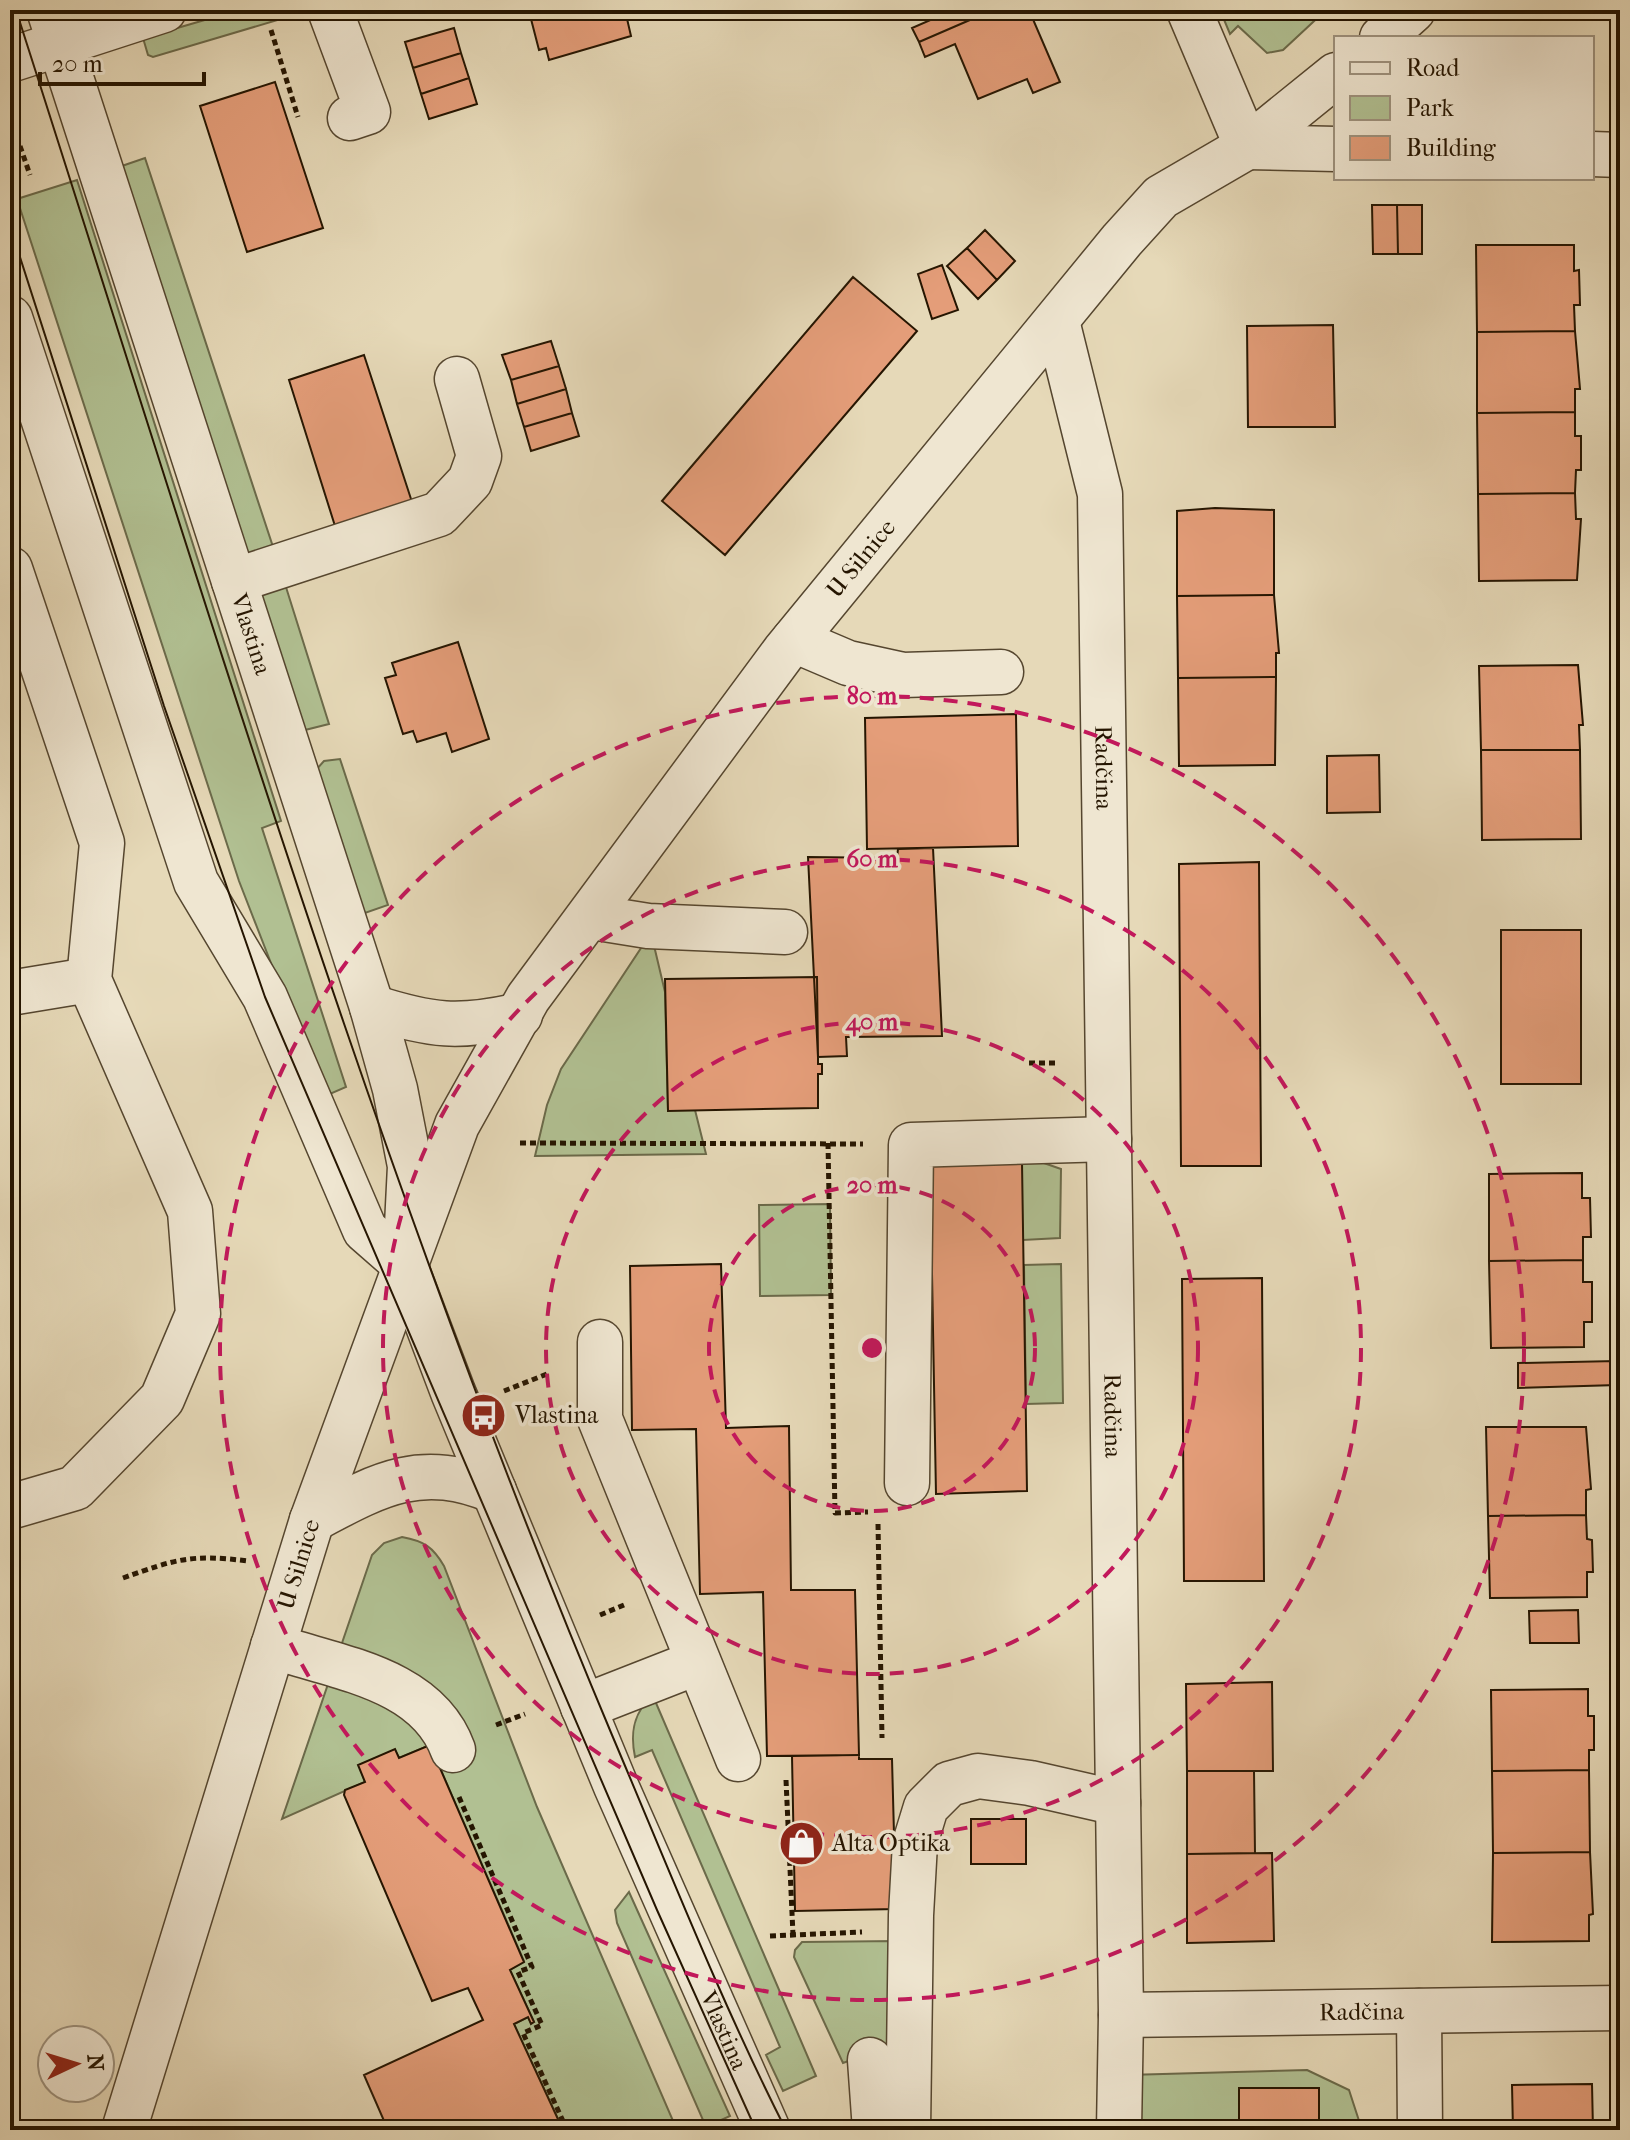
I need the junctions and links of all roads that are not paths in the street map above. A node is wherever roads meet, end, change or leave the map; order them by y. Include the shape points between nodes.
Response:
1 (164, 10) edge
2 (330, 10) edge
3 (1189, 10) edge
4 (1413, 10) edge
5 (54, 27) edge
6 (1384, 36) edge
7 (10, 60) edge
8 (1334, 77) edge
9 (350, 118) dead end
10 (1247, 147) junction
11 (1334, 149) edge
12 (1594, 154) edge
13 (1620, 155) edge
14 (10, 318) edge
15 (1057, 321) junction
16 (457, 379) dead end
17 (10, 569) edge
18 (234, 581) junction
19 (794, 640) junction
20 (1001, 672) dead end
21 (592, 917) junction
22 (785, 932) dead end
23 (89, 980) junction
24 (10, 993) edge
25 (372, 1007) junction
26 (520, 1015) junction
27 (1109, 1139) junction
28 (405, 1265) junction
29 (600, 1342) dead end
30 (907, 1483) dead end
31 (494, 1491) junction
32 (10, 1507) edge
33 (312, 1520) junction
34 (273, 1646) junction
35 (698, 1662) junction
36 (583, 1707) junction
37 (452, 1747) road end
38 (738, 1759) dead end
39 (1118, 1803) junction
40 (1620, 2008) edge
41 (1419, 2011) junction
42 (1121, 2015) junction
43 (870, 2060) dead end
44 (124, 2130) edge
45 (768, 2130) edge
46 (875, 2130) edge
47 (908, 2130) edge
48 (1119, 2130) edge
49 (1420, 2130) edge

1 - 5 street
2 - 9 street via 368,112
3 - 10 street
4 - 6 street
5 - 7 street
5 - 18 street, Vlastina
8 - 10 street, U Silnice
10 - 11 street
10 - 15 street, U Silnice via 1161,197
12 - 13 street
14 - 28 street, Vlastina via 196,882 265,997 365,1230
15 - 19 street, U Silnice
15 - 27 street, Radčina via 1100,494
16 - 18 street via 479,456 470,481 439,514
17 - 23 street via 102,843
18 - 25 street, Vlastina
19 - 20 street via 848,663 903,675
19 - 21 street, U Silnice
21 - 22 street via 648,926
21 - 26 street, U Silnice
23 - 24 street
23 - 32 street via 190,1211 198,1314 162,1399 75,1488
25 - 26 street via 427,1024 477,1025
25 - 28 street, Vlastina via 410,1166
26 - 28 street, U Silnice via 457,1125
27 - 30 street via 911,1145
27 - 39 street, Radčina
28 - 31 street, Vlastina
28 - 33 street, U Silnice
29 - 35 street via 600,1419
31 - 33 street via 454,1476 414,1475 374,1487
31 - 36 street, Vlastina
33 - 34 street, U Silnice
34 - 37 street via 389,1683 434,1715
34 - 44 street, U Silnice
35 - 36 street
35 - 38 street
36 - 45 street, Vlastina
39 - 42 street, Radčina
39 - 47 street via 978,1776 949,1784 926,1807 915,1843
40 - 41 street, Radčina
41 - 42 street, Radčina
41 - 49 street
42 - 48 street
43 - 46 street

